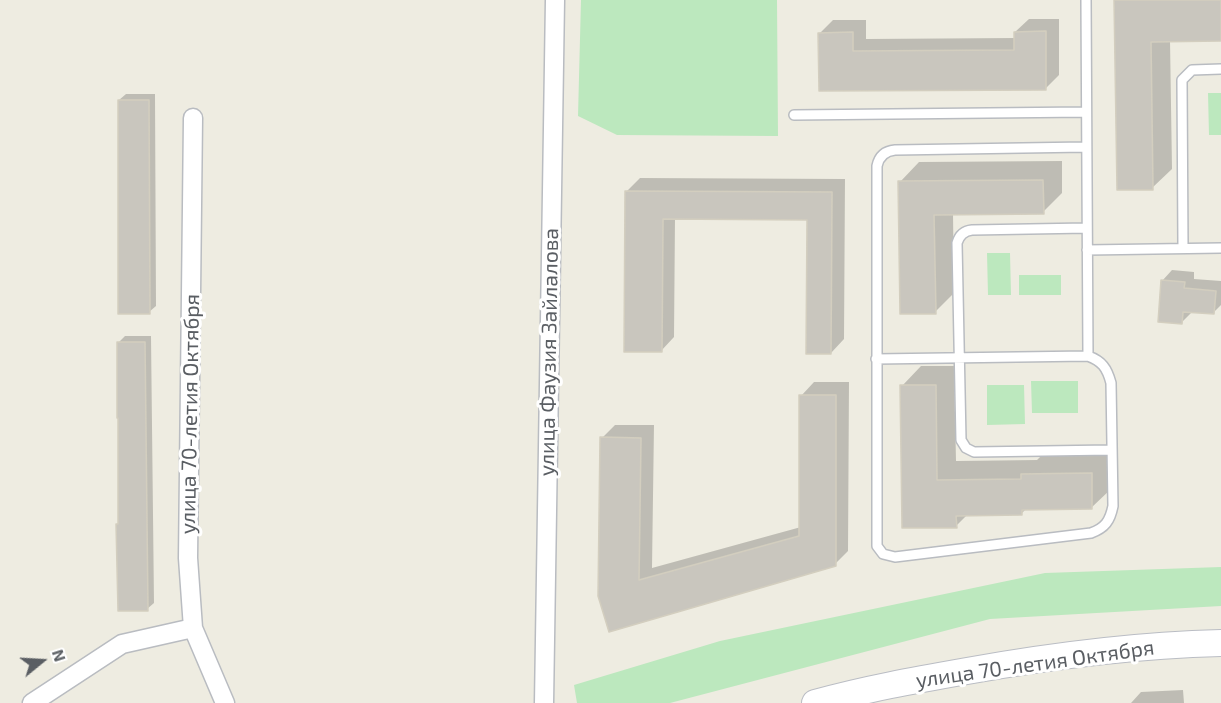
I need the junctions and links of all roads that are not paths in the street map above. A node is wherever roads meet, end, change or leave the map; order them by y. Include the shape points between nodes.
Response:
1 (555, 0) edge
2 (1086, 0) edge
3 (1221, 69) edge
4 (1086, 112) junction
5 (794, 116) dead end
6 (193, 118) dead end
7 (1086, 147) junction
8 (1087, 228) junction
9 (1183, 248) junction
10 (1221, 248) edge
11 (1087, 250) junction
12 (1088, 356) junction
13 (959, 358) junction
14 (876, 359) junction
15 (1112, 450) junction
16 (193, 628) junction
17 (1221, 643) edge
18 (32, 703) edge
19 (225, 703) edge
20 (544, 703) edge
21 (815, 703) edge

1 - 20 street, улица Фаузия Зайлалова
2 - 4 lane
3 - 9 lane via 1192,70 1182,80
4 - 5 lane
4 - 7 lane
6 - 16 street, улица 70-летия Октября via 188,558
7 - 8 lane
7 - 14 lane via 889,150 881,156 877,166
8 - 11 lane
8 - 13 lane via 972,230 961,235 957,243
9 - 10 lane
9 - 11 lane
11 - 12 lane
12 - 13 lane
12 - 15 lane via 1103,364 1111,383
13 - 14 lane
13 - 15 lane via 961,440 970,451
14 - 15 lane via 877,540 879,550 888,557 1100,530 1111,518 1113,506
16 - 18 street via 122,644
16 - 19 street, улица 70-летия Октября
17 - 21 main road, улица 70-летия Октября via 1102,651 1015,663

